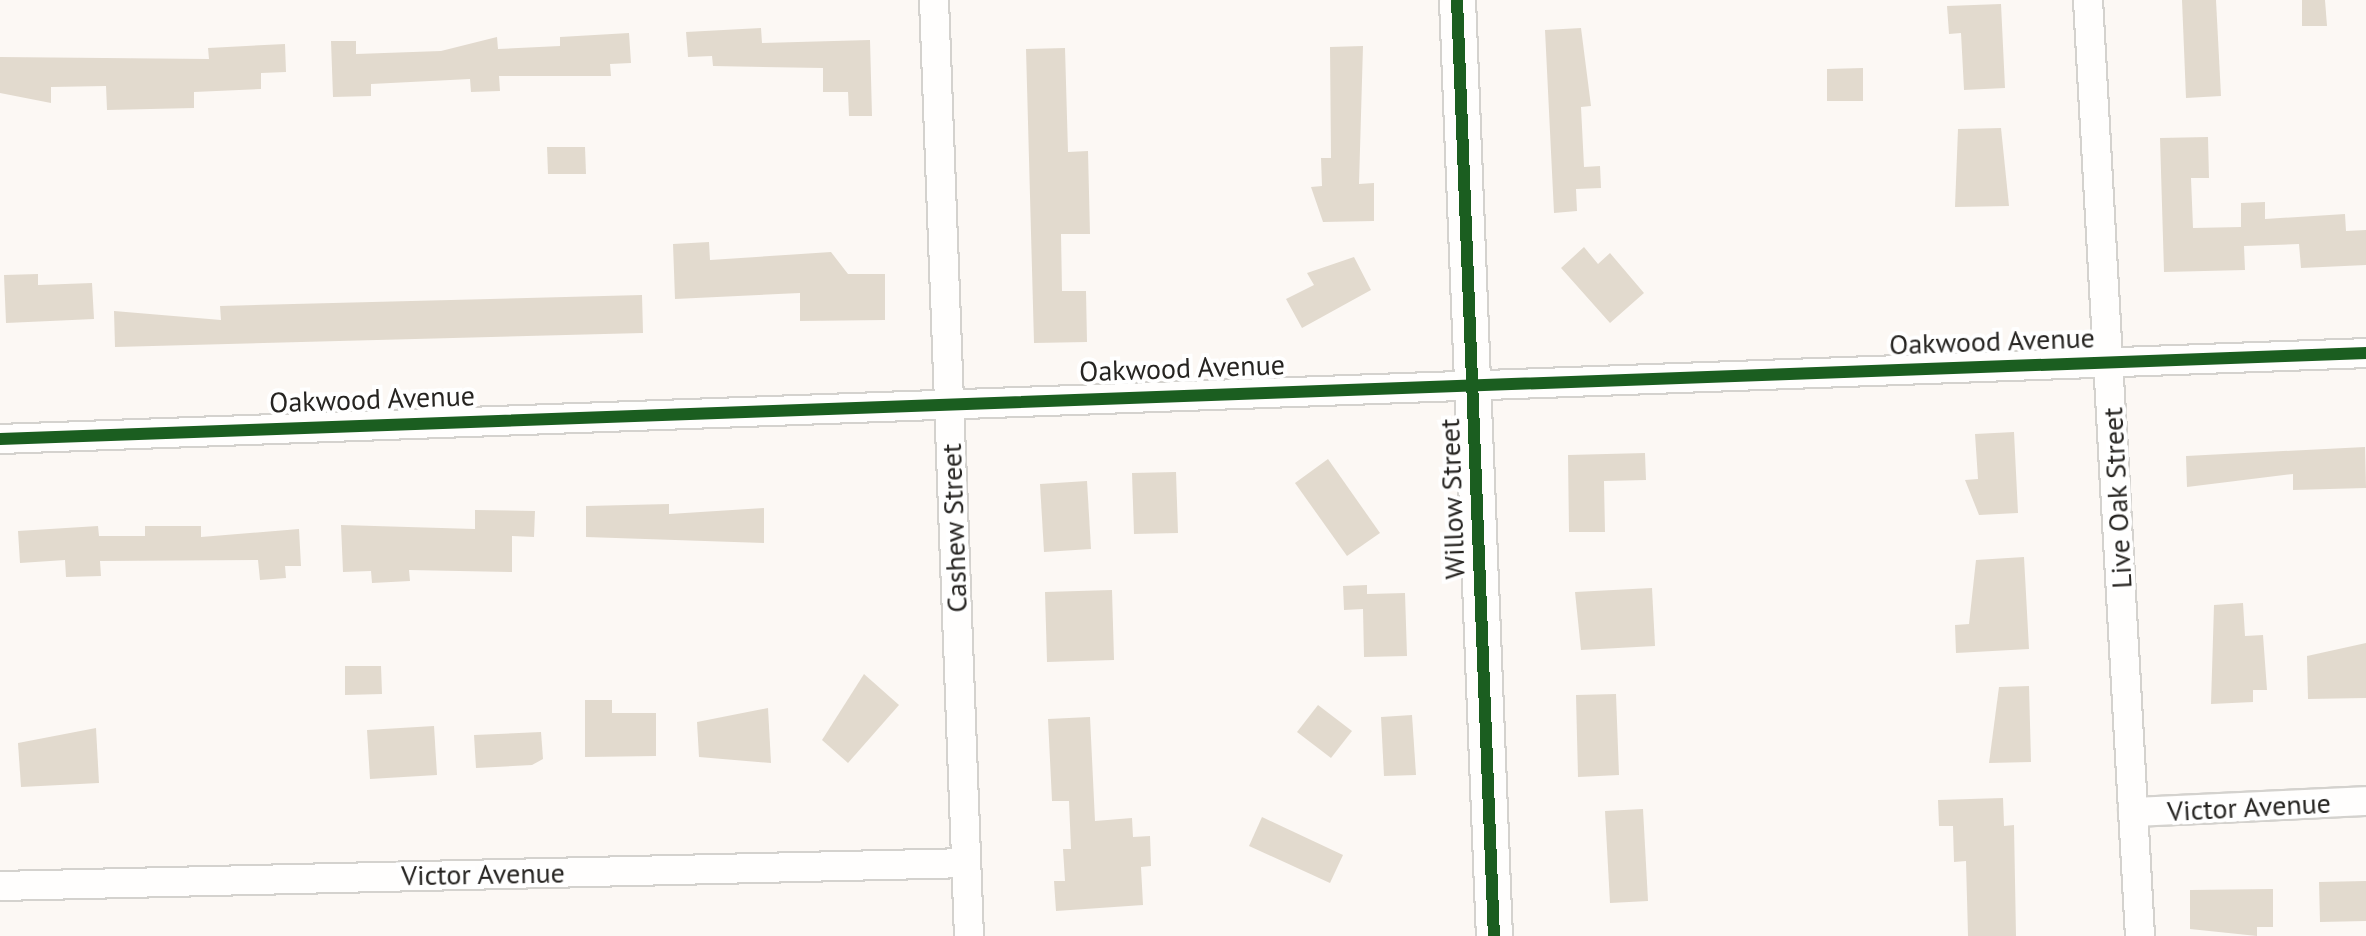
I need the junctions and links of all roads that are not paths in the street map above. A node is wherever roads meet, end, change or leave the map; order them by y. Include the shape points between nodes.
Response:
1 (934, 0) edge
2 (1457, 0) edge
3 (2088, 0) edge
4 (2366, 353) edge
5 (2110, 362) junction
6 (1472, 384) junction
7 (949, 400) junction
8 (0, 439) edge
9 (2366, 802) edge
10 (2133, 812) junction
11 (966, 863) junction
12 (0, 886) edge
13 (969, 936) edge
14 (1494, 936) edge
15 (2140, 936) edge

1 - 7 street, Cashew Street
2 - 6 street, Willow Street
3 - 5 street, Live Oak Street
4 - 5 street, Oakwood Avenue
5 - 6 street, Oakwood Avenue
5 - 10 street, Live Oak Street
6 - 7 street, Oakwood Avenue
6 - 14 street, Willow Street
7 - 8 street, Oakwood Avenue
7 - 11 street, Cashew Street
9 - 10 street, Victor Avenue
10 - 15 street, Live Oak Street
11 - 12 street, Victor Avenue
11 - 13 street, Cashew Street

